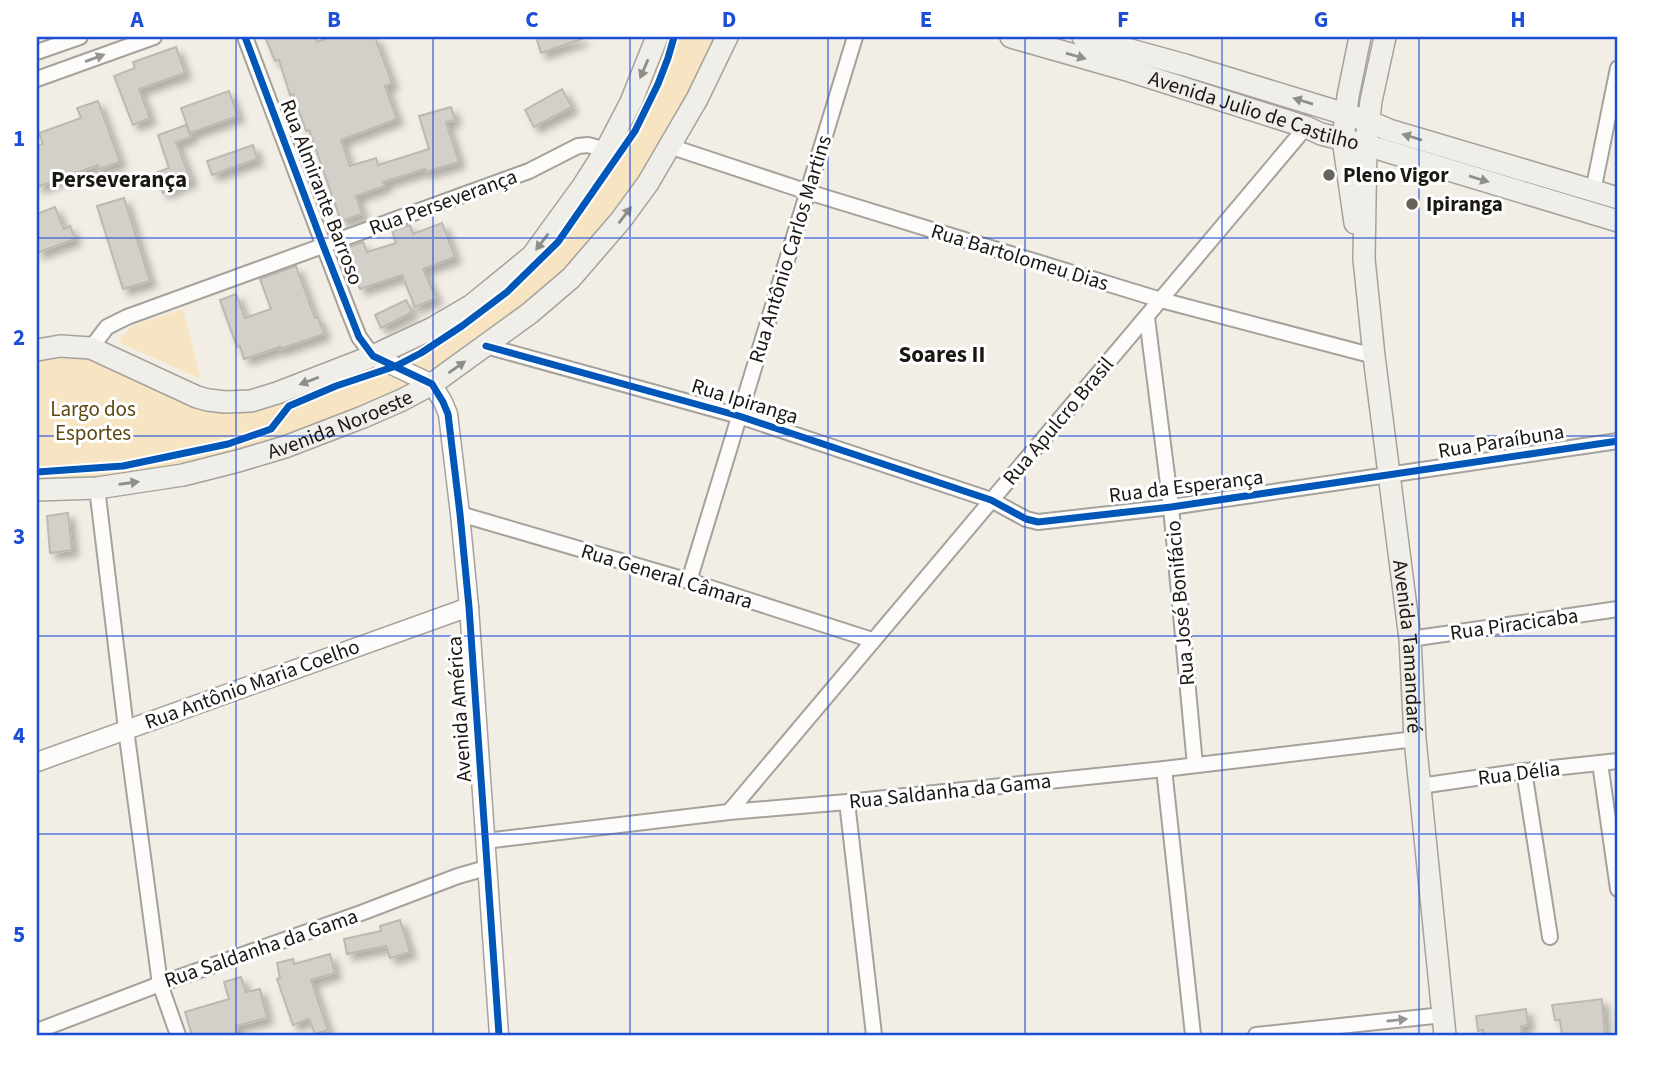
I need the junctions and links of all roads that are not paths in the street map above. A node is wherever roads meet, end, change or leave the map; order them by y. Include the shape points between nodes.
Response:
1 (80, 37) edge
2 (154, 37) edge
3 (244, 37) edge
4 (657, 37) edge
5 (727, 37) edge
6 (855, 37) edge
7 (1011, 37) edge
8 (1083, 37) edge
9 (1360, 37) edge
10 (1377, 37) edge
11 (1385, 37) edge
12 (37, 52) edge
13 (1618, 68) edge
14 (37, 79) edge
15 (1374, 87) junction
16 (1345, 114) junction
17 (1368, 121) junction
18 (1306, 127) junction
19 (1343, 139) junction
20 (1366, 145) junction
21 (669, 146) junction
22 (606, 150) junction
23 (1593, 191) junction
24 (807, 192) junction
25 (1618, 198) edge
26 (1618, 221) edge
27 (323, 245) junction
28 (1364, 259) junction
29 (1161, 300) junction
30 (1147, 318) junction
31 (486, 346) junction
32 (91, 348) junction
33 (37, 350) edge
34 (373, 356) junction
35 (1374, 356) junction
36 (432, 384) junction
37 (739, 416) junction
38 (1618, 441) edge
39 (1389, 476) junction
40 (97, 488) junction
41 (37, 490) edge
42 (991, 500) junction
43 (1171, 507) junction
44 (460, 514) junction
45 (689, 581) junction
46 (469, 607) junction
47 (1618, 609) edge
48 (1410, 639) junction
49 (872, 640) junction
50 (126, 729) junction
51 (1415, 739) junction
52 (1618, 761) edge
53 (37, 762) edge
54 (1600, 763) junction
55 (1195, 765) junction
56 (1164, 769) junction
57 (1524, 771) junction
58 (1420, 786) junction
59 (846, 802) junction
60 (729, 811) junction
61 (485, 841) junction
62 (486, 868) junction
63 (1618, 888) edge
64 (1550, 937) dead end
65 (160, 984) junction
66 (1444, 1025) edge
67 (37, 1031) edge
68 (178, 1035) edge
69 (499, 1035) edge
70 (874, 1035) edge
71 (1193, 1035) edge
72 (1256, 1035) edge

1 - 12 street
14 -> 2 street
3 - 27 street, Rua Almirante Barroso
4 -> 22 main road
5 - 21 main road, Avenida Noroeste
6 - 24 street, Rua Antônio Carlos Martins
7 -> 18 main road, Avenida Julio de Castilho
16 -> 8 main road, Avenida Julio de Castilho
9 - 16 main road, Avenida Tamandaré
10 - 15 main road via 1370,67
11 - 15 main road
13 - 23 street
15 - 17 main road, Avenida Tamandaré
16 - 17 main road, Avenida Julio de Castilho
16 - 19 main road, Avenida Tamandaré
17 - 20 main road, Avenida Tamandaré
23 -> 17 main road, Avenida Julio de Castilho
18 - 19 main road, Avenida Julio de Castilho
18 - 29 street, Rua Apulcro Brasil
19 - 20 main road, Avenida Julio de Castilho
19 - 28 main road, Avenida Tamandaré
20 -> 26 main road, Avenida Julio de Castilho
20 - 28 main road, Avenida Tamandaré
21 - 24 street, Rua Bartolomeu Dias
31 -> 21 main road, Avenida Noroeste via 572,278 621,220
22 - 27 street, Rua Perseverança via 578,146 529,171
22 -> 34 main road via 532,256 472,305
23 - 25 main road, Avenida Julio de Castilho
24 - 29 street, Rua Bartolomeu Dias
24 - 37 street, Rua Antônio Carlos Martins
27 - 32 street, Rua Perseverança via 127,317 107,327
27 - 34 street, Rua Almirante Barroso via 359,337
28 - 35 main road, Avenida Tamandaré
29 - 30 street, Rua Apulcro Brasil
29 - 35 street, Rua Bartolomeu Dias
30 - 42 street, Rua Apulcro Brasil
30 - 43 street, Rua José Bonifácio
36 -> 31 main road, Avenida Noroeste
31 - 37 street, Rua Ipiranga
32 - 33 main road
34 -> 32 main road via 277,393 225,402 197,397
34 - 36 street
35 - 39 main road, Avenida Tamandaré
40 -> 36 main road, Avenida Noroeste via 183,475 285,447
36 - 44 street, Avenida América via 448,414
37 - 42 street, Rua Ipiranga
37 - 45 street, Rua Antônio Carlos Martins
38 - 39 street, Rua Paraíbuna
39 - 43 street, Rua da Esperança
39 - 48 main road, Avenida Tamandaré
40 - 41 main road, Avenida Noroeste
40 - 50 street
42 - 43 street, Rua da Esperança via 1038,522
42 - 49 street, Rua Apulcro Brasil
43 - 55 street, Rua José Bonifácio
44 - 45 street, Rua General Câmara
44 - 46 street, Avenida América
45 - 49 street, Rua General Câmara
46 - 50 street, Rua Antônio Maria Coelho
46 - 61 street, Avenida América
47 - 48 street, Rua Piracicaba
48 - 51 main road, Avenida Tamandaré
49 - 60 street, Rua Apulcro Brasil
50 - 53 street, Rua Antônio Maria Coelho
50 - 65 street
51 - 55 street, Rua Saldanha da Gama
51 - 58 main road, Avenida Tamandaré
52 - 54 street, Rua Délia
54 - 57 street, Rua Délia
54 - 63 street
55 - 56 street, Rua Saldanha da Gama
56 - 59 street, Rua Saldanha da Gama
56 - 71 street
57 - 58 street, Rua Délia
57 - 64 street
58 - 66 main road, Avenida Tamandaré
59 - 60 street, Rua Saldanha da Gama
59 - 70 street
60 - 61 street, Rua Saldanha da Gama
61 - 62 street, Avenida América
62 - 65 street, Rua Saldanha da Gama
62 - 69 street, Avenida América
65 - 67 street, Rua Saldanha da Gama
65 - 68 street
72 -> 66 street

